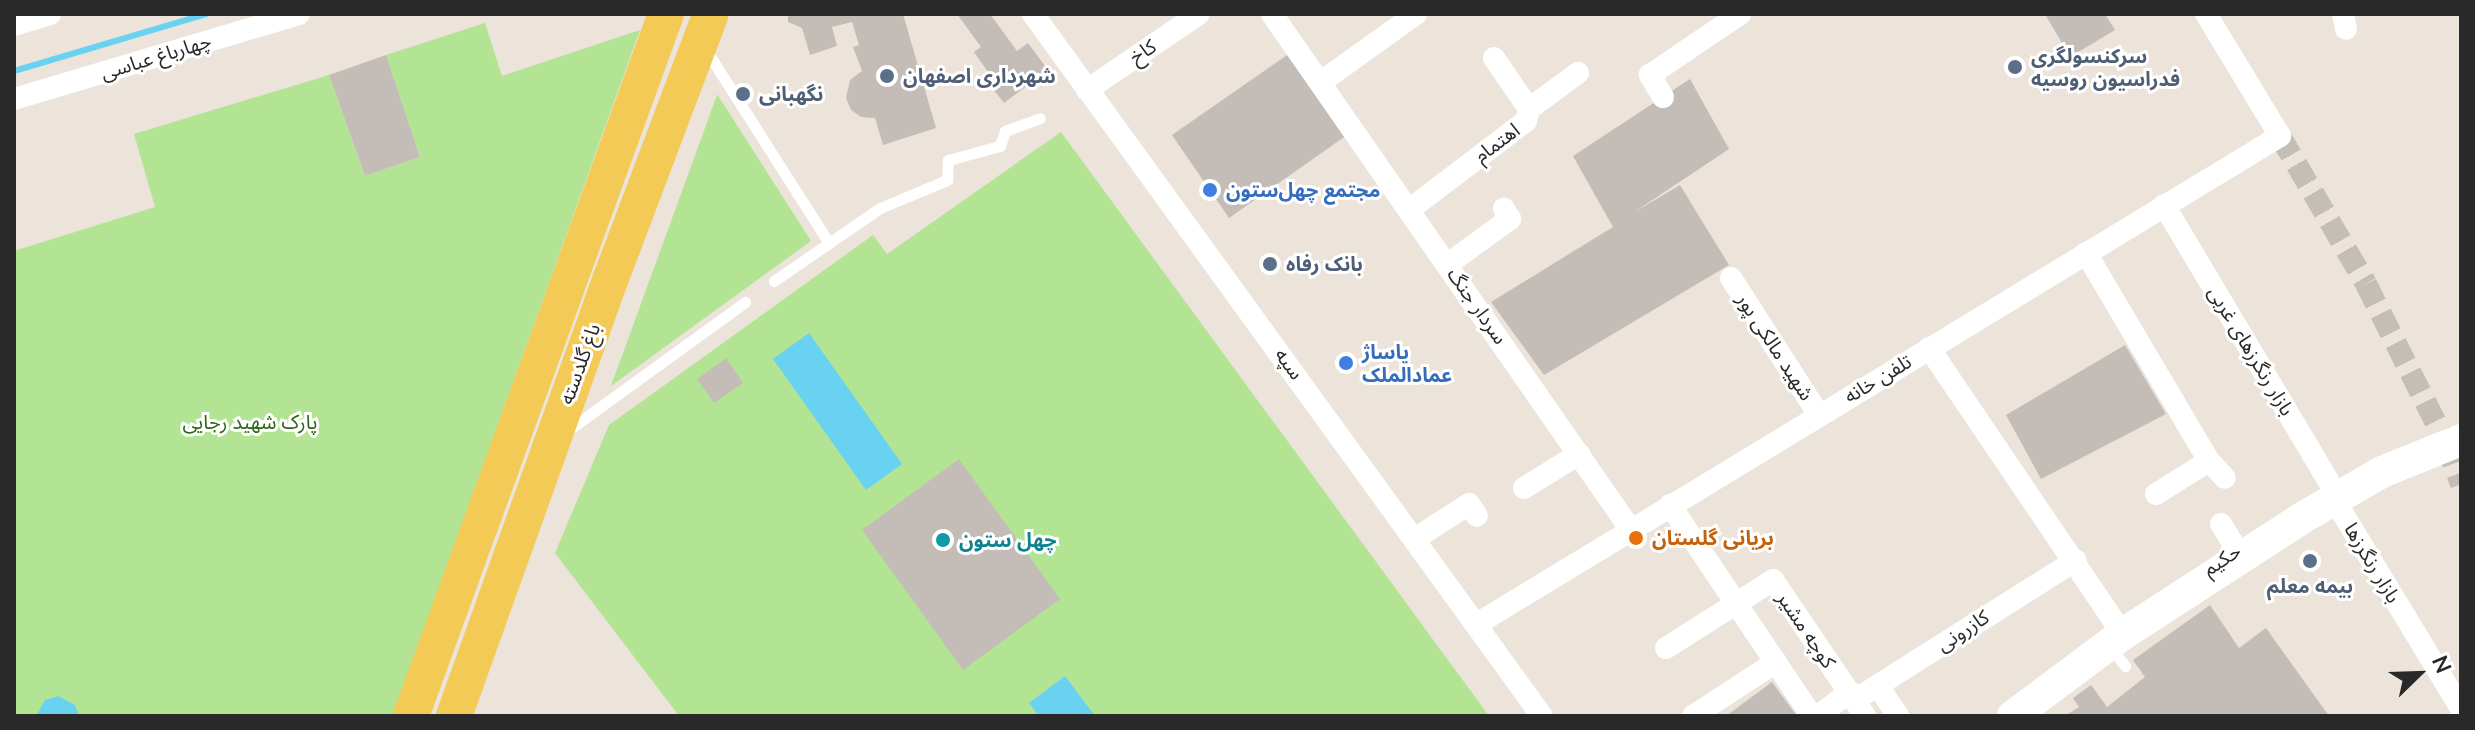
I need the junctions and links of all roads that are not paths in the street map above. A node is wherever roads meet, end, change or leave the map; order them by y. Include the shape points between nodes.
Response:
1 (50, 14) edge
2 (299, 14) edge
3 (666, 14) edge
4 (1033, 14) edge
5 (1199, 14) edge
6 (1272, 14) edge
7 (1416, 14) edge
8 (2206, 14) edge
9 (1745, 17) edge
10 (14, 25) edge
11 (706, 27) edge
12 (1494, 58) dead end
13 (1578, 73) dead end
14 (1321, 82) junction
15 (1087, 90) junction
16 (1663, 97) dead end
17 (14, 99) edge
18 (1529, 109) junction
19 (1040, 118) dead end
20 (624, 133) junction
21 (659, 147) junction
22 (2164, 205) junction
23 (1504, 209) dead end
24 (1409, 210) junction
25 (829, 243) junction
26 (2086, 253) junction
27 (1448, 264) junction
28 (1731, 278) dead end
29 (774, 281) dead end
30 (745, 302) dead end
31 (1929, 348) junction
32 (1819, 415) junction
33 (2461, 433) edge
34 (2461, 440) edge
35 (553, 441) junction
36 (1579, 454) junction
37 (1524, 488) dead end
38 (2156, 494) dead end
39 (2335, 496) junction
40 (1670, 505) junction
41 (1477, 516) dead end
42 (2221, 524) dead end
43 (1631, 530) junction
44 (1416, 538) junction
45 (2240, 553) junction
46 (2076, 560) junction
47 (1735, 602) junction
48 (451, 611) junction
49 (487, 624) junction
50 (1477, 624) junction
51 (2119, 643) junction
52 (1666, 648) dead end
53 (1776, 662) junction
54 (1878, 686) junction
55 (1849, 693) junction
56 (2461, 709) edge
57 (411, 716) edge
58 (454, 716) edge
59 (1542, 716) edge
60 (1693, 716) edge
61 (1812, 716) edge
62 (1818, 716) edge
63 (1865, 716) edge
64 (1898, 716) edge
65 (2000, 716) edge
66 (2013, 716) edge

1 - 10 street
2 - 17 street, چهارباغ عباسی
3 - 20 main road, باغ گلدسته
4 - 15 street, سپه
5 - 15 street, کاخ
6 - 14 street, سردار جنگ
7 - 14 street
8 - 22 street, تلفن خانه via 2280,136
9 - 16 street via 1650,75
11 - 21 main road, باغ گلدسته
11 - 25 lane
12 - 18 street
13 - 18 street, اهتمام
14 - 24 street, سردار جنگ
15 - 44 street, سپه
18 - 24 street, اهتمام via 1526,121
19 - 25 lane via 1005,131 1000,146 948,160 947,180 880,208
20 - 21 main road
20 - 48 main road, باغ گلدسته
21 - 35 main road, باغ گلدسته
22 - 26 street, تلفن خانه
22 - 39 street, بازار رنگرزهای غربی
23 - 27 street via 1510,219
24 - 27 street, سردار جنگ
25 - 29 lane
26 - 31 street, تلفن خانه
26 - 38 street via 2217,469
27 - 36 street, سردار جنگ
28 - 32 street, شهید مالکی پور
30 - 35 lane
31 - 32 street, تلفن خانه
31 - 46 street
32 - 40 street, تلفن خانه
33 - 39 lane, حکیم via 2391,461
34 - 39 main road, حکیم
35 - 49 main road, باغ گلدسته
36 - 37 street
36 - 43 street, سردار جنگ
39 - 45 main road, حکیم
39 - 56 street, بازار رنگرزها
40 - 43 street, تلفن خانه
40 - 47 street
41 - 44 street via 1469,504
42 - 45 street
43 - 50 street, تلفن خانه
44 - 50 street, سپه
45 - 51 main road, حکیم
46 - 51 street
46 - 54 street, کازرونی
47 - 52 street
47 - 53 street
47 - 55 street, كوچه مشير via 1773,580
48 - 49 main road
48 - 57 main road, باغ گلدسته
49 - 58 main road, باغ گلدسته
50 - 59 street, سپه
51 - 65 lane, حکیم
51 - 66 main road, حکیم
53 - 60 street
53 - 61 street
54 - 55 street, کازرونی via 1861,696
54 - 64 street
55 - 62 street
55 - 63 street, كوچه مشير

